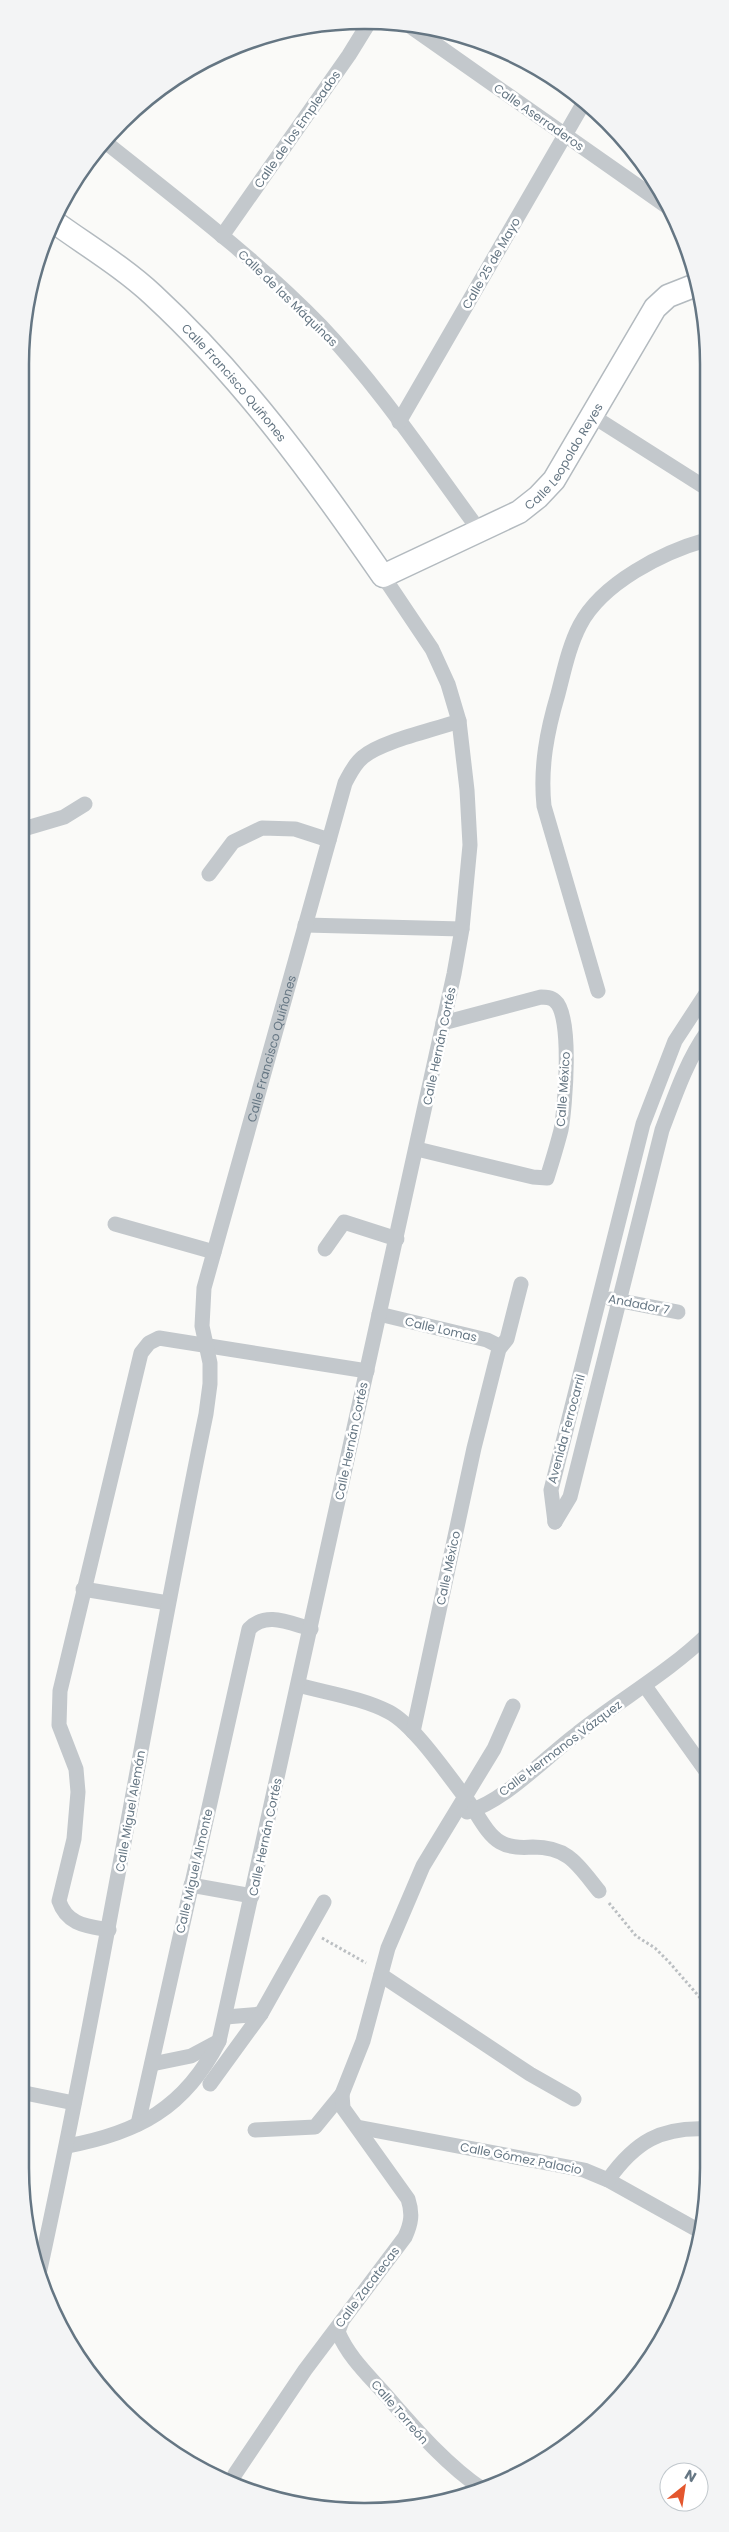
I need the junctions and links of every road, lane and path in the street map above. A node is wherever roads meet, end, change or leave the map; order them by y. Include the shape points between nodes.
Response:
1 (365, 29) edge
2 (421, 34) edge
3 (581, 108) edge
4 (565, 136) junction
5 (110, 146) edge
6 (656, 199) edge
7 (59, 225) edge
8 (222, 236) junction
9 (691, 287) edge
10 (591, 415) junction
11 (399, 422) junction
12 (700, 484) edge
13 (479, 530) junction
14 (700, 542) edge
15 (383, 576) junction
16 (459, 721) junction
17 (85, 804) dead end
18 (29, 827) edge
19 (329, 840) junction
20 (208, 874) dead end
21 (306, 925) junction
22 (462, 929) junction
23 (598, 990) dead end
24 (700, 1003) edge
25 (443, 1024) junction
26 (700, 1042) edge
27 (662, 1070) junction
28 (682, 1077) junction
29 (417, 1149) junction
30 (115, 1224) dead end
31 (396, 1239) junction
32 (326, 1249) dead end
33 (214, 1252) junction
34 (521, 1284) dead end
35 (601, 1296) junction
36 (619, 1301) junction
37 (678, 1312) dead end
38 (380, 1314) junction
39 (207, 1346) junction
40 (499, 1349) junction
41 (367, 1371) junction
42 (83, 1589) junction
43 (168, 1603) junction
44 (310, 1628) junction
45 (700, 1641) edge
46 (298, 1685) junction
47 (645, 1686) junction
48 (513, 1706) dead end
49 (413, 1732) junction
50 (700, 1763) edge
51 (466, 1797) junction
52 (475, 1810) junction
53 (452, 1816) junction
54 (191, 1885) junction
55 (599, 1891) joint
56 (252, 1896) junction
57 (324, 1902) dead end
58 (109, 1930) junction
59 (308, 1930) junction
60 (375, 1970) junction
61 (700, 1998) edge
62 (261, 2014) junction
63 (226, 2016) junction
64 (219, 2041) junction
65 (152, 2064) junction
66 (210, 2084) dead end
67 (29, 2094) edge
68 (342, 2094) junction
69 (574, 2099) dead end
70 (74, 2103) junction
71 (138, 2124) junction
72 (357, 2127) junction
73 (255, 2130) dead end
74 (700, 2130) edge
75 (66, 2146) junction
76 (608, 2180) junction
77 (695, 2228) edge
78 (42, 2260) edge
79 (342, 2321) junction
80 (236, 2474) dead end
81 (475, 2484) edge

1 - 8 street, Calle de los Empleados
2 - 4 street, Calle Aserraderos
3 - 4 street, Calle 25 de Mayo
4 - 6 street, Calle Aserraderos
4 - 11 street, Calle 25 de Mayo
5 - 8 street, Calle de las Máquinas
7 - 15 street, Calle Francisco Quiñones via 151,293 204,344 297,454
8 - 11 street, Calle de las Máquinas via 320,326 362,372
9 - 10 street, Calle Leopoldo Reyes via 668,296 655,308
10 - 12 street
10 - 13 street, Calle Leopoldo Reyes via 554,480 538,497 519,512
11 - 13 street, Calle de las Máquinas
13 - 15 street, Calle Leopoldo Reyes
14 - 23 street via 659,557 631,574 592,608 572,643 551,717 542,780 544,806
15 - 16 street, Calle Hernán Cortés via 432,649 448,684
16 - 19 street, Calle Francisco Quiñones via 375,749 362,757 345,783
16 - 22 street, Calle Hernán Cortés via 470,845
17 - 18 street via 64,817
19 - 20 street via 295,829 262,828 233,842
19 - 21 street, Calle Francisco Quiñones
21 - 22 street
21 - 33 street, Calle Francisco Quiñones
22 - 25 street, Calle Hernán Cortés
24 - 27 street, Avenida Ferrocarril
25 - 29 street, Calle Hernán Cortés
25 - 29 street, Calle México via 541,997 556,1001 561,1009 565,1034 561,1128 548,1178 533,1178
26 - 28 street, Avenida Ferrocarril
27 - 28 street
27 - 35 street, Avenida Ferrocarril via 643,1124
28 - 36 street, Avenida Ferrocarril via 662,1130
29 - 31 street, Calle Hernán Cortés
30 - 33 street
31 - 32 street via 344,1222
31 - 38 street, Calle Hernán Cortés
33 - 39 street, Calle Francisco Quiñones via 202,1308
34 - 40 street, Calle México via 507,1340
35 - 36 street, Andador 7
35 - 36 street, Avenida Ferrocarril via 550,1490 555,1522 570,1497
36 - 37 street, Andador 7
38 - 40 street, Calle Lomas via 487,1340
38 - 41 street, Calle Hernán Cortés
39 - 41 street
39 - 42 street via 159,1338 141,1352
39 - 43 street, Calle Miguel Alemán via 210,1384 206,1414
40 - 49 street, Calle México via 477,1431
41 - 44 street, Calle Hernán Cortés
42 - 43 street
42 - 58 street via 58,1710 59,1725 76,1769 78,1792 74,1838 60,1901 63,1911 77,1924
43 - 58 street, Calle Miguel Alemán
44 - 46 street, Calle Hernán Cortés
44 - 54 street, Calle Miguel Almonte via 268,1618 256,1621 249,1629
45 - 47 street, Calle Hermanos Vázquez
46 - 49 street via 390,1712
46 - 56 street, Calle Hernán Cortés
47 - 50 street
47 - 52 street, Calle Hermanos Vázquez via 576,1734 517,1783
48 - 51 street via 494,1749
49 - 51 street
51 - 52 street
51 - 53 street
52 - 53 street, Calle Hermanos Vázquez
52 - 55 street via 499,1842 564,1852
53 - 60 street via 423,1866
54 - 56 street
54 - 65 street, Calle Miguel Almonte
55 - 61 path via 636,1936 655,1948
56 - 63 street, Calle Hernán Cortés
57 - 59 street
58 - 70 street, Calle Miguel Alemán
59 - 60 path
59 - 62 street
60 - 68 street via 364,2041
60 - 69 street via 530,2074
62 - 63 street
62 - 66 street
63 - 64 street, Calle Hernán Cortés
64 - 65 street via 191,2056
64 - 71 street, Calle Hernán Cortés via 209,2062 192,2084 172,2104
65 - 71 street, Calle Miguel Almonte
67 - 70 street
68 - 72 street, Calle Zacatecas via 344,2108
68 - 73 street via 315,2127
70 - 75 street, Calle Miguel Alemán
71 - 75 street, Calle Hernán Cortés via 101,2140
72 - 76 street, Calle Gómez Palacio via 552,2163 584,2170
72 - 79 street, Calle Zacatecas via 408,2200 412,2210 411,2224
74 - 76 street via 674,2131 654,2137 636,2147
75 - 78 street, Calle Miguel Alemán
76 - 77 street, Calle Gómez Palacio
79 - 80 street, Calle Zacatecas via 305,2370
79 - 81 street, Calle Torreón via 338,2332 349,2353 444,2460

